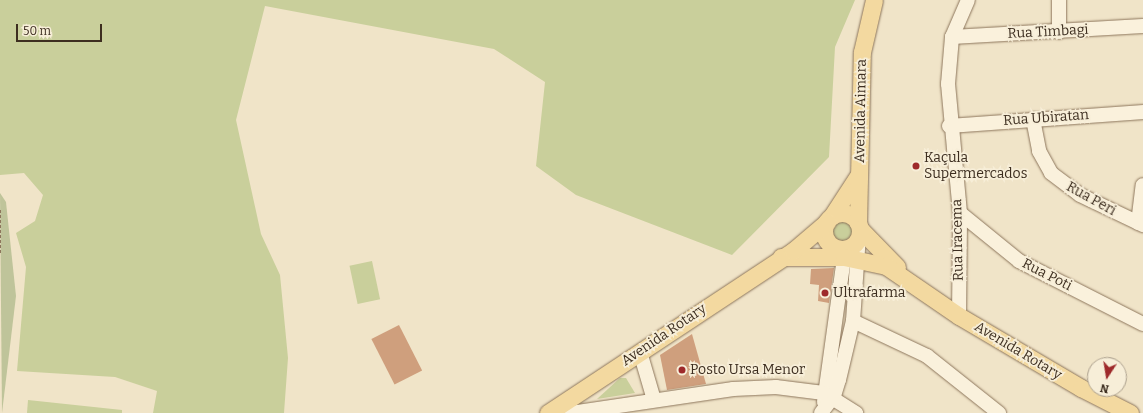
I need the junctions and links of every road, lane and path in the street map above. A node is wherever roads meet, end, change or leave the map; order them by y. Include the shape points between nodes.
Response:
1 (874, 0) edge
2 (968, 0) edge
3 (1059, 0) edge
4 (1143, 26) edge
5 (1059, 32) junction
6 (952, 37) junction
7 (1143, 112) edge
8 (1033, 119) junction
9 (949, 126) junction
10 (860, 170) junction
11 (1143, 185) edge
12 (0, 212) edge
13 (960, 213) junction
14 (829, 219) junction
15 (1141, 224) edge
16 (859, 229) junction
17 (2, 230) junction
18 (0, 233) edge
19 (0, 254) edge
20 (781, 257) junction
21 (852, 257) junction
22 (910, 280) junction
23 (959, 316) junction
24 (853, 321) junction
25 (1143, 324) edge
26 (640, 352) junction
27 (654, 400) junction
28 (826, 402) edge
29 (548, 413) edge
30 (571, 413) edge
31 (856, 413) edge
32 (999, 413) edge
33 (1130, 413) edge

1 - 10 main road, Avenida Aimara via 862,52
2 - 6 street, Rua Iracema
3 - 5 street
4 - 5 street, Rua Timbagi
5 - 6 street, Rua Timbagi
6 - 9 street, Rua Iracema via 948,84
7 - 8 street, Rua Ubiratan
8 - 9 street, Rua Ubiratan
8 - 15 street, Rua Peri via 1039,151 1051,173 1080,195
9 - 13 street, Rua Iracema
10 - 14 main road
10 - 16 main road, Avenida Aimara
11 - 15 street
12 - 17 path
13 - 23 street, Rua Iracema
13 - 25 street, Rua Poti via 1020,261
14 - 16 main road via 843,213
14 - 16 main road via 825,237 837,249 849,248
14 - 20 main road, Avenida Rotary
16 - 21 street
16 - 22 main road, Avenida Rotary
17 - 18 path
17 - 19 path
20 - 21 main road, Avenida Rotary
20 - 26 main road, Avenida Rotary
21 - 22 main road, Avenida Rotary via 882,264
21 - 24 street
21 - 28 street
22 - 23 main road, Avenida Rotary
23 - 33 main road, Avenida Rotary via 1081,388
24 - 28 street
24 - 32 street via 928,356
26 - 27 street
26 - 29 main road, Avenida Rotary
27 - 28 street via 758,387
27 - 30 street
28 - 31 street

